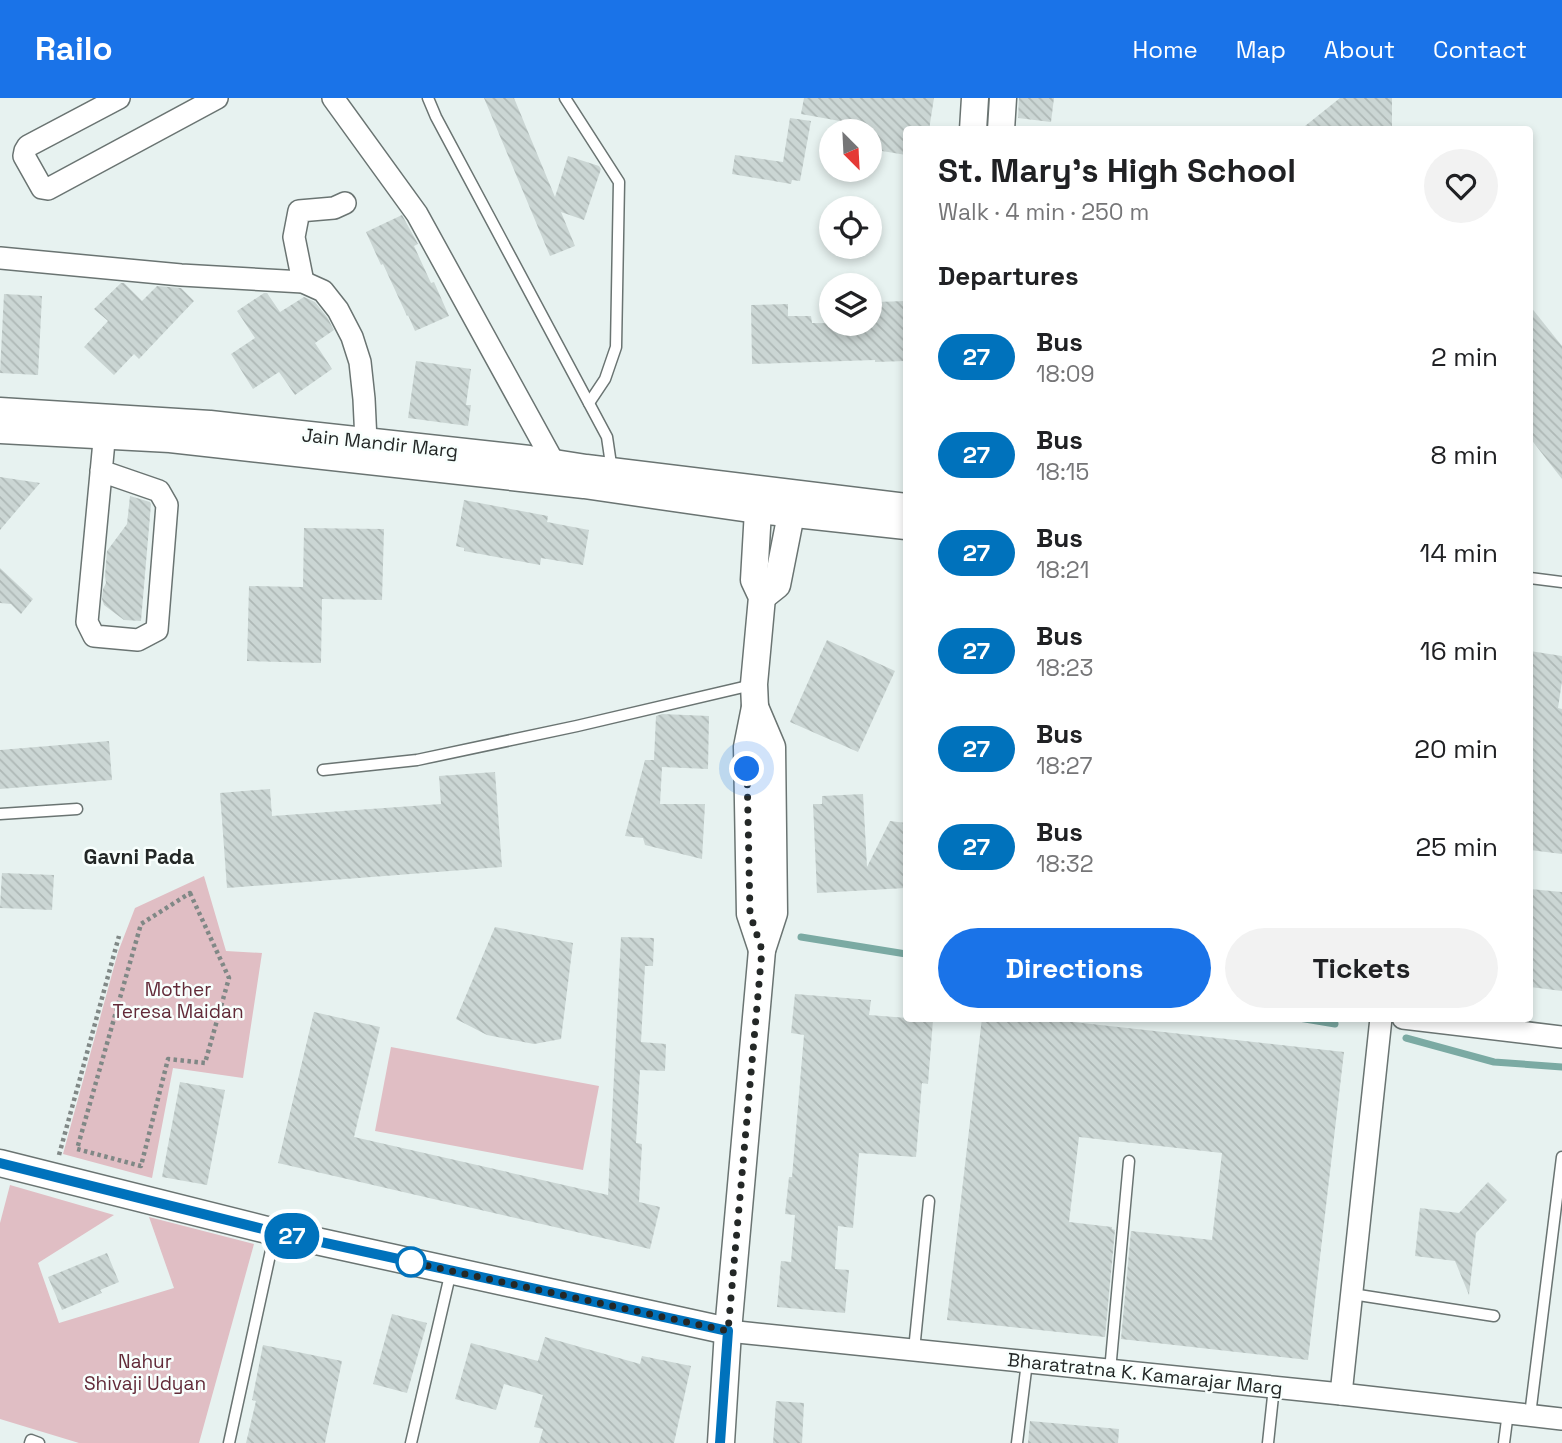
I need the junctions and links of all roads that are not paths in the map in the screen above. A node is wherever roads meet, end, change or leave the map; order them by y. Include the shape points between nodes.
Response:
1 (119, 98) edge
2 (333, 98) edge
3 (428, 98) edge
4 (565, 98) edge
5 (975, 98) edge
6 (1003, 98) edge
7 (204, 101) edge
8 (973, 126) edge
9 (1001, 126) edge
10 (345, 203) dead end
11 (0, 258) edge
12 (303, 282) junction
13 (589, 402) junction
14 (0, 411) edge
15 (105, 426) junction
16 (0, 430) edge
17 (366, 441) junction
18 (308, 444) junction
19 (399, 455) junction
20 (462, 462) junction
21 (554, 463) junction
22 (101, 471) junction
23 (594, 475) junction
24 (758, 499) junction
25 (793, 503) junction
26 (895, 515) edge
27 (1533, 578) edge
28 (1562, 582) edge
29 (762, 597) junction
30 (755, 696) junction
31 (323, 770) dead end
32 (77, 809) dead end
33 (0, 814) edge
34 (1381, 1022) edge
35 (1436, 1022) edge
36 (1562, 1037) edge
37 (1562, 1157) edge
38 (1129, 1161) dead end
39 (0, 1163) edge
40 (929, 1201) dead end
41 (275, 1232) junction
42 (451, 1271) junction
43 (1352, 1294) junction
44 (1494, 1316) dead end
45 (728, 1331) junction
46 (914, 1350) junction
47 (1027, 1362) junction
48 (1110, 1371) junction
49 (1274, 1387) junction
50 (1341, 1394) junction
51 (1508, 1412) junction
52 (1530, 1415) junction
53 (1562, 1419) edge
54 (30, 1443) edge
55 (39, 1443) edge
56 (229, 1443) edge
57 (411, 1443) edge
58 (720, 1443) edge
59 (1017, 1443) edge
60 (1268, 1443) edge
61 (1504, 1443) edge

1 - 7 street via 27,146 24,156 42,188 48,189
2 - 21 street via 417,214
3 - 13 lane
4 - 13 lane via 620,182 616,347 606,379
5 - 8 street
6 - 9 street
10 - 12 street via 299,211 294,237
11 - 12 street
12 - 17 street via 323,291 352,337 360,362
13 - 23 lane via 607,437
14 - 15 street, Jain Mandir Marg
15 - 16 street, Jain Mandir Marg
15 - 18 street, Jain Mandir Marg
15 - 22 street
17 - 18 street, Jain Mandir Marg
17 - 19 street, Jain Mandir Marg
18 - 19 street, Jain Mandir Marg
19 - 20 street, Jain Mandir Marg
20 - 21 street, Jain Mandir Marg
20 - 23 street, Jain Mandir Marg
21 - 23 street, Jain Mandir Marg
22 - 22 street via 87,622 94,636 138,639 157,630 167,505 159,491
23 - 24 street, Jain Mandir Marg
24 - 25 street, Jain Mandir Marg
24 - 29 street via 754,580
25 - 26 street, Jain Mandir Marg
25 - 29 street via 777,585
27 - 28 lane
29 - 30 street
30 - 31 lane via 577,726 417,760
30 - 45 street via 747,747 761,833 750,914 762,950
32 - 33 lane
34 - 43 street
35 - 36 street
37 - 52 lane
38 - 48 lane
39 - 41 street
40 - 46 lane
41 - 42 street
41 - 56 lane
42 - 45 street
42 - 57 lane
43 - 44 lane
43 - 50 street
45 - 46 street, Bharatratna K. Kamarajar Marg
45 - 58 street
46 - 47 street, Bharatratna K. Kamarajar Marg
47 - 48 street, Bharatratna K. Kamarajar Marg
47 - 59 lane
48 - 49 street, Bharatratna K. Kamarajar Marg
49 - 50 street, Bharatratna K. Kamarajar Marg
49 - 60 lane
50 - 51 street, Bharatratna K. Kamarajar Marg
51 - 52 street, Bharatratna K. Kamarajar Marg
51 - 61 lane
52 - 53 street, Bharatratna K. Kamarajar Marg
54 - 55 lane

